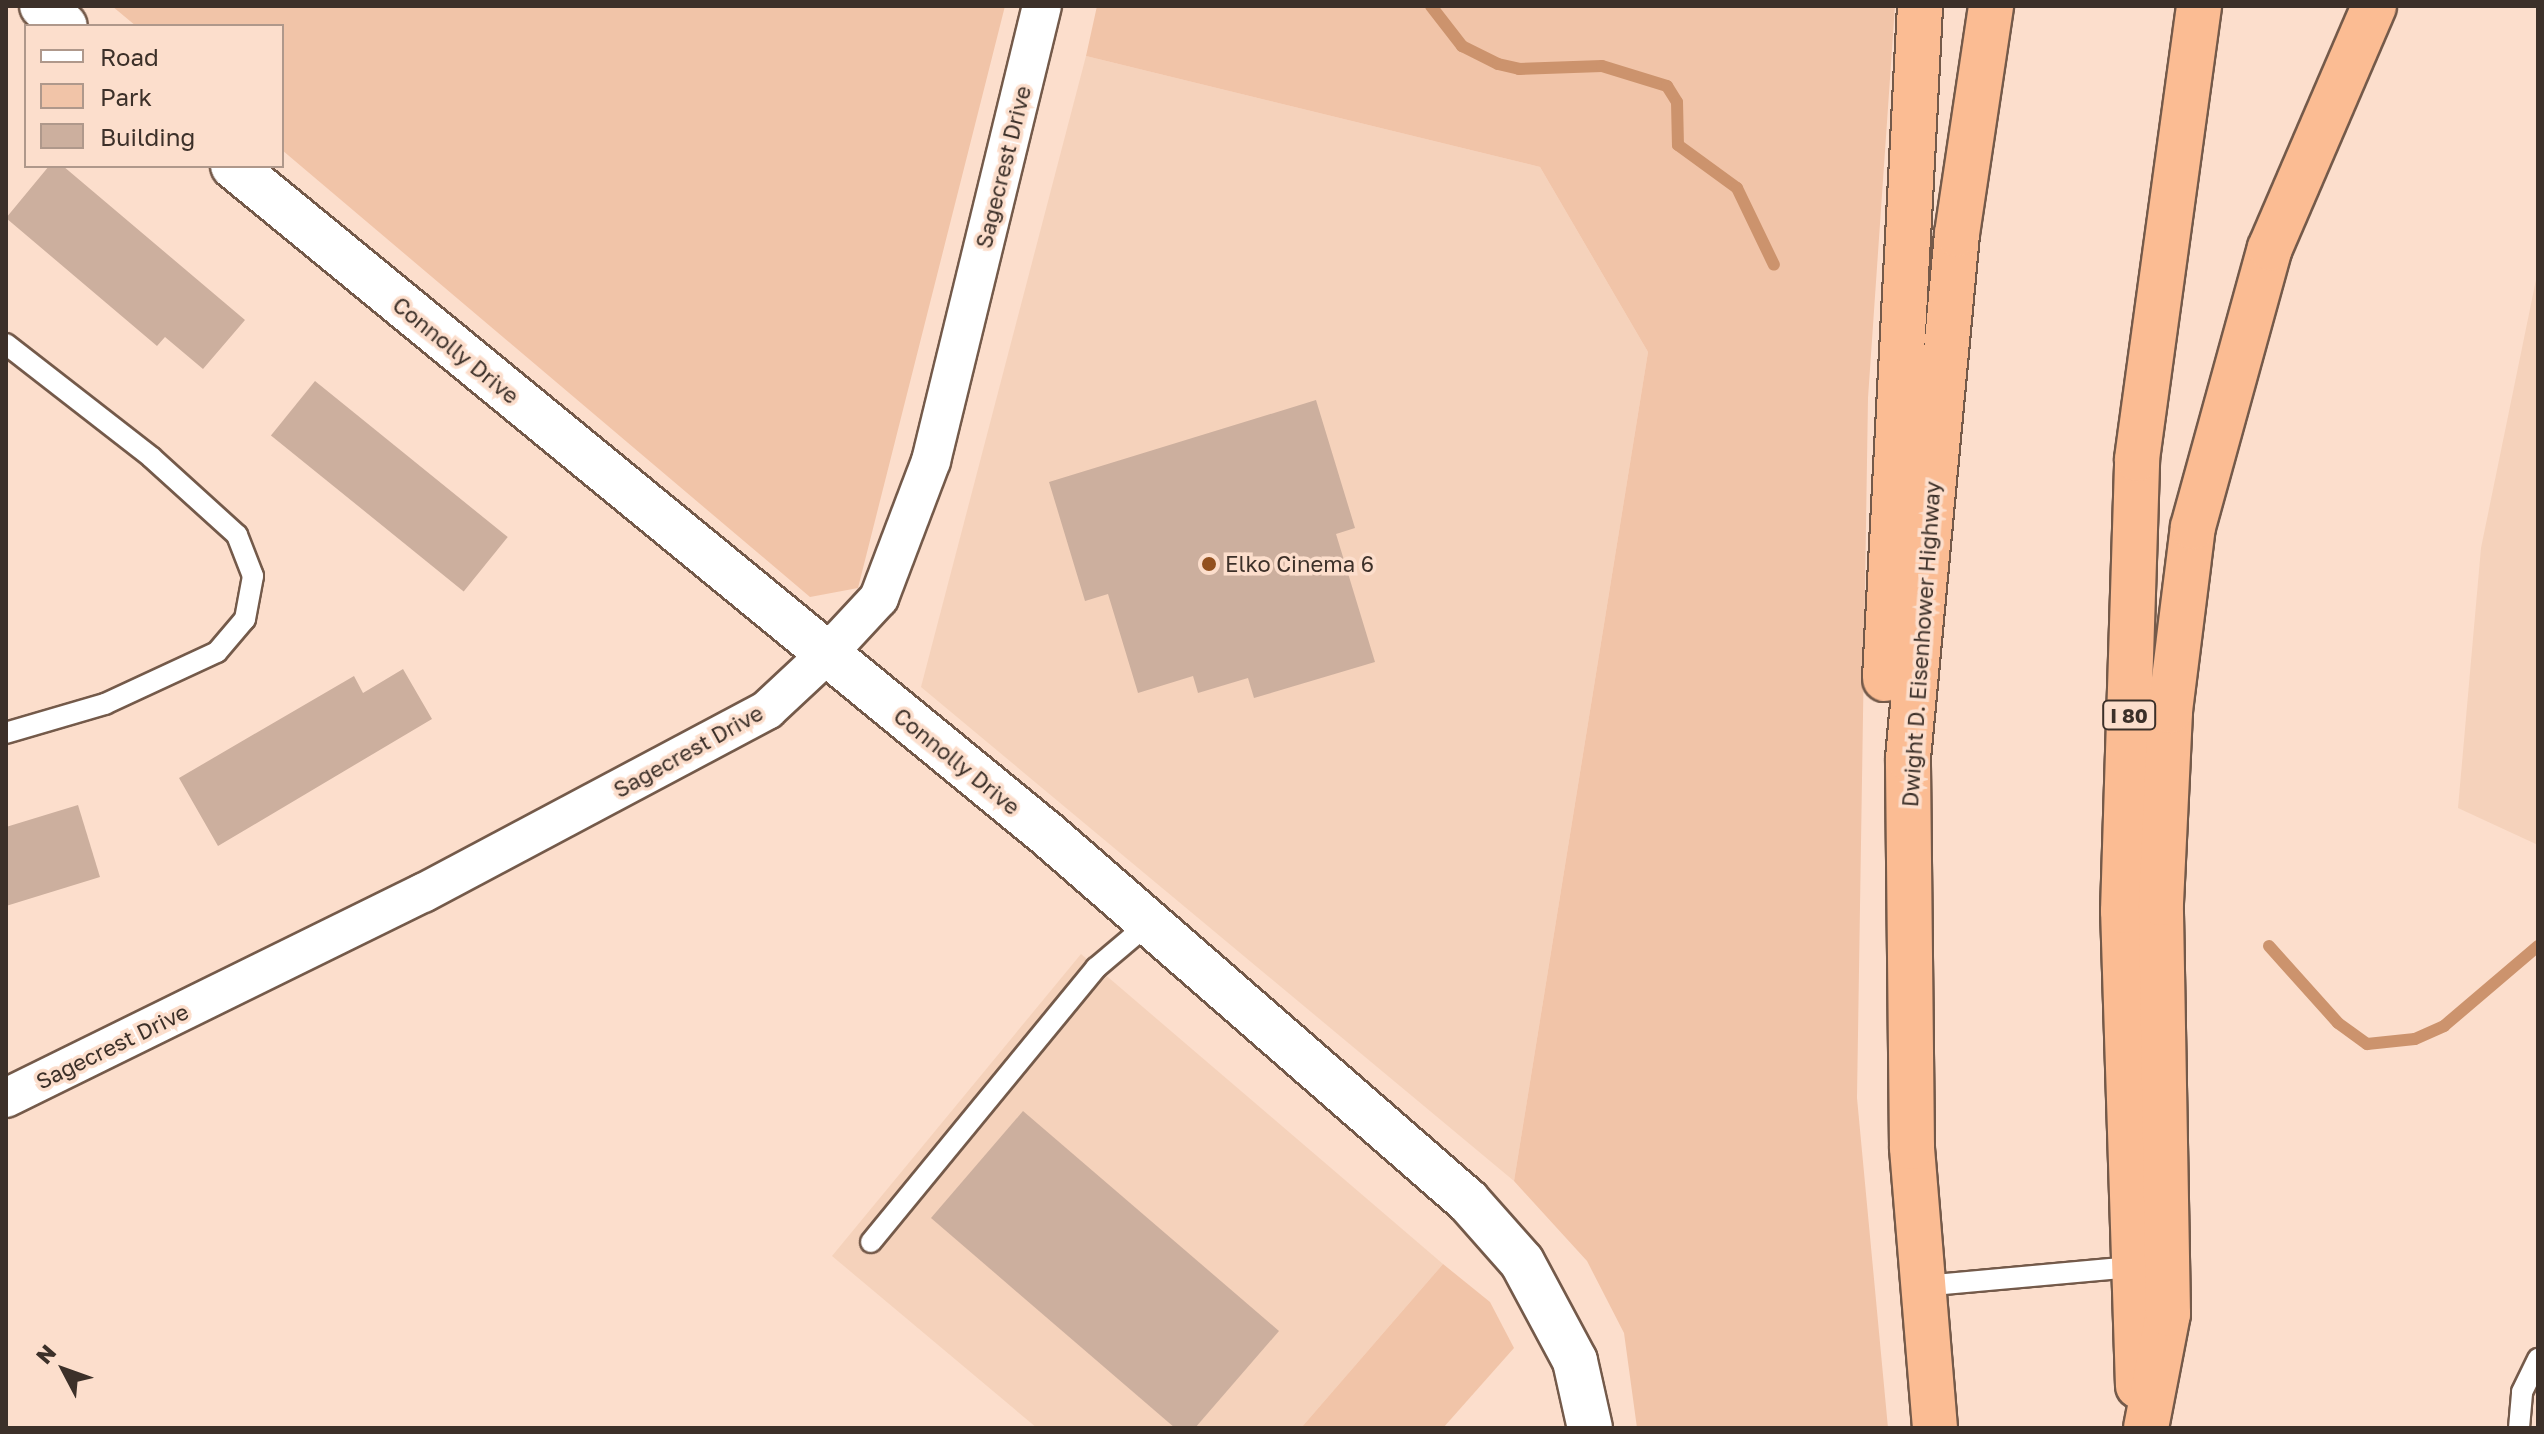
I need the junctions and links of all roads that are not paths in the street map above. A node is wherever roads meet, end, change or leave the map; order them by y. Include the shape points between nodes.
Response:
1 (42, 6) edge
2 (1042, 6) edge
3 (1920, 6) edge
4 (1991, 6) edge
5 (2199, 6) edge
6 (2374, 6) edge
7 (63, 24) edge
8 (235, 168) edge
9 (6, 344) edge
10 (826, 655) junction
11 (6, 733) edge
12 (1149, 923) junction
13 (6, 1098) edge
14 (1912, 1147) junction
15 (871, 1242) dead end
16 (2130, 1267) junction
17 (1923, 1286) junction
18 (2538, 1359) edge
19 (1590, 1428) edge
20 (1935, 1428) edge
21 (2143, 1428) edge
22 (2519, 1428) edge

1 - 7 street
2 - 10 street, Sagecrest Drive via 931,461 879,598
3 - 14 highway via 1885,693
4 - 14 highway, Dwight D. Eisenhower Highway via 1957,234 1908,758
5 - 16 highway, I 80 via 2137,459 2123,911
6 - 21 highway via 2270,248 2193,527 2170,711 2161,903 2168,1314
8 - 10 street, Connolly Drive
9 - 11 lane via 151,457 237,535 253,576 245,619 217,652 105,704
10 - 12 street, Connolly Drive
10 - 13 street, Sagecrest Drive via 753,717 423,893
12 - 15 lane via 1096,968
12 - 19 street, Connolly Drive via 1468,1201 1522,1262 1575,1361
14 - 17 highway, Dwight D. Eisenhower Highway
16 - 17 lane
16 - 21 highway, I 80
17 - 20 highway, Dwight D. Eisenhower Highway
18 - 22 lane via 2522,1392

